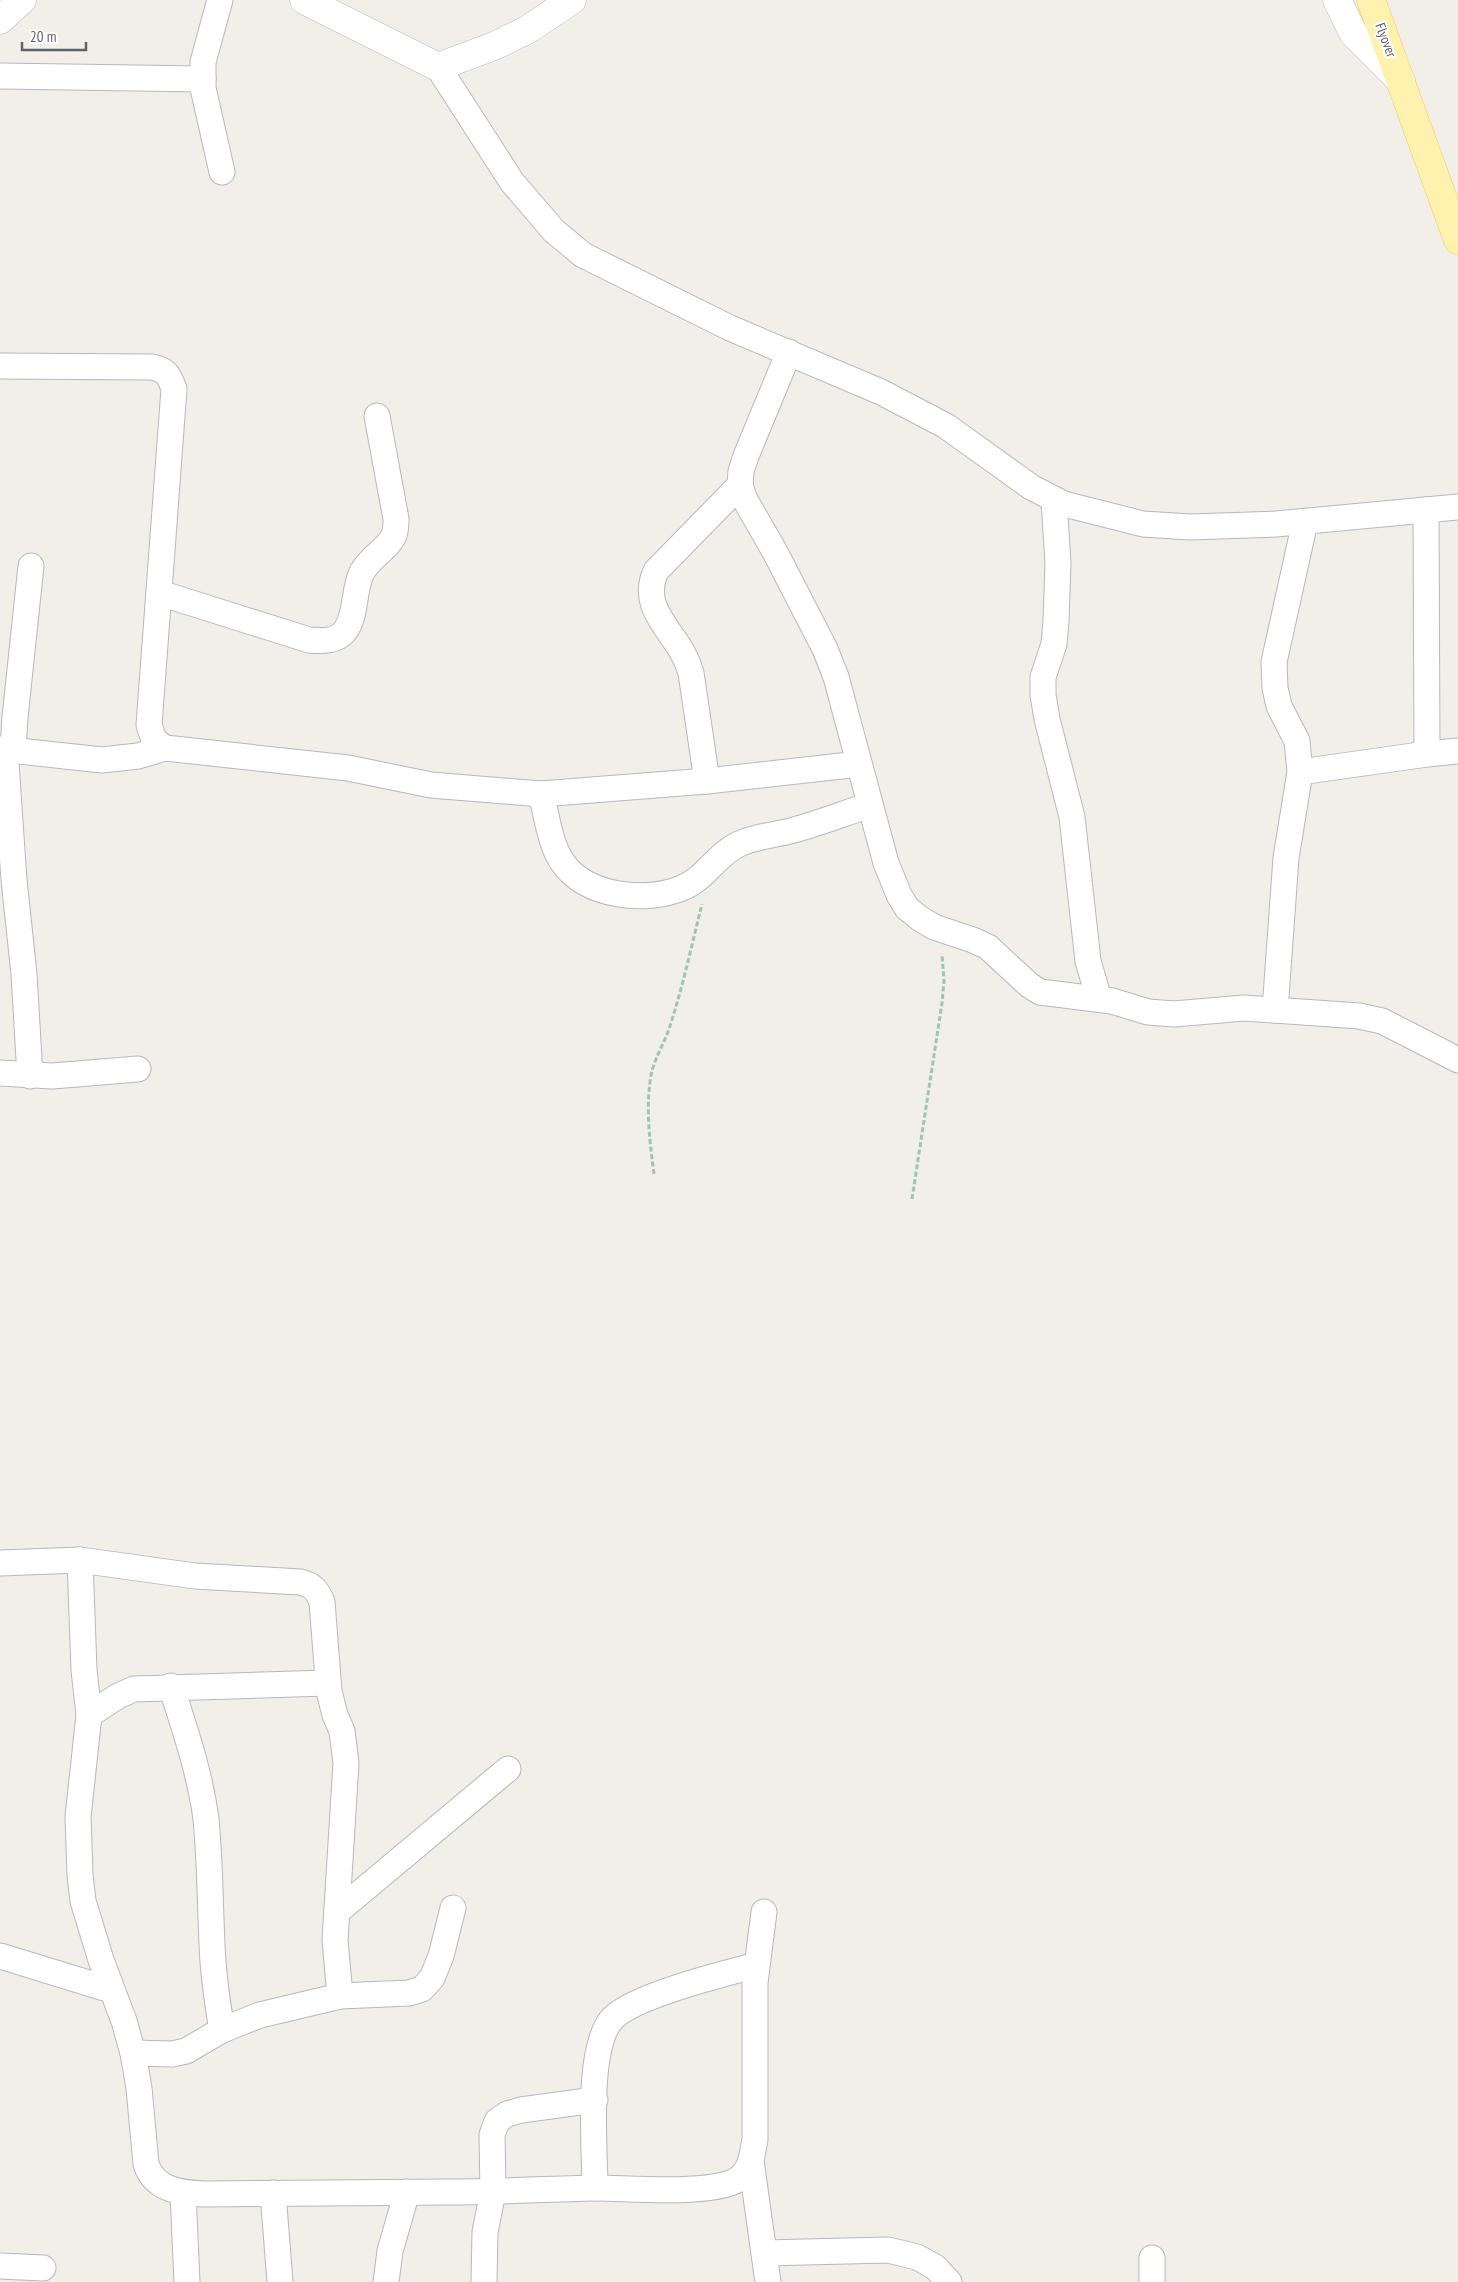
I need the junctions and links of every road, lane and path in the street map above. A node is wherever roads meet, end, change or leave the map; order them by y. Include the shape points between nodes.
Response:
1 (22, 0) edge
2 (220, 0) edge
3 (304, 0) edge
4 (572, 0) edge
5 (1337, 0) edge
6 (1373, 6) edge
7 (0, 20) edge
8 (438, 67) junction
9 (0, 76) edge
10 (204, 79) junction
11 (1401, 81) junction
12 (222, 172) dead end
13 (1458, 240) edge
14 (789, 352) junction
15 (0, 366) edge
16 (377, 416) dead end
17 (740, 485) junction
18 (1054, 500) junction
19 (1458, 507) edge
20 (1426, 510) junction
21 (1305, 522) junction
22 (31, 566) dead end
23 (160, 593) junction
24 (165, 748) junction
25 (6, 749) edge
26 (1458, 752) edge
27 (1427, 754) junction
28 (859, 764) junction
29 (1300, 772) junction
30 (708, 781) junction
31 (542, 794) junction
32 (870, 805) junction
33 (703, 900) dead end
34 (934, 927) junction
35 (1099, 999) junction
36 (1275, 1010) junction
37 (1458, 1060) edge
38 (138, 1068) dead end
39 (0, 1073) edge
40 (30, 1076) junction
41 (654, 1174) dead end
42 (912, 1198) dead end
43 (80, 1560) junction
44 (0, 1562) edge
45 (328, 1683) junction
46 (172, 1686) junction
47 (88, 1715) junction
48 (508, 1769) dead end
49 (453, 1908) dead end
50 (337, 1912) junction
51 (764, 1912) dead end
52 (0, 1956) edge
53 (757, 1965) junction
54 (112, 1990) junction
55 (340, 1996) junction
56 (222, 2030) junction
57 (134, 2053) junction
58 (595, 2100) junction
59 (751, 2161) junction
60 (596, 2188) junction
61 (407, 2192) junction
62 (493, 2192) junction
63 (273, 2193) junction
64 (183, 2194) junction
65 (764, 2253) junction
66 (0, 2266) edge
67 (43, 2268) dead end
68 (187, 2282) edge
69 (280, 2282) edge
70 (386, 2282) edge
71 (484, 2282) edge
72 (768, 2282) edge
73 (949, 2282) edge

1 - 7 street
2 - 10 street via 204,62
3 - 8 street
4 - 8 street via 526,30
5 - 11 street via 1353,33
6 - 11 main road, Flyover
8 - 14 street via 512,182 567,242 602,266 730,328
9 - 10 street
10 - 12 street via 208,115
11 - 13 main road, Flyover
14 - 17 street via 746,456
14 - 18 street via 881,392 938,422
15 - 23 street via 150,367 162,368 169,375 174,389
16 - 23 street via 396,519 395,534 361,574 352,615 345,631 337,638 309,640
17 - 28 street via 825,649
17 - 30 street via 656,571 651,582 657,613 685,656 691,673
18 - 21 street via 1111,518 1164,527
18 - 35 street via 1058,598 1054,644 1042,677 1043,695 1072,817 1088,961
19 - 20 street
20 - 21 street
20 - 27 street
21 - 29 street via 1274,662 1279,706 1297,741
22 - 25 street via 15,717
23 - 24 street via 149,726 154,740
24 - 25 street via 138,756 102,760
24 - 31 street via 348,768 431,785
25 - 40 street
26 - 27 street
27 - 29 street
28 - 30 street
28 - 32 street
29 - 36 street via 1287,848
30 - 31 street
31 - 32 street via 562,862 587,884 605,892 631,895 682,888 698,879 737,845 796,830
32 - 34 street via 899,896 907,908
33 - 41 path via 669,1031 654,1062 650,1081 648,1106
34 - 35 street via 988,947 1029,986 1040,992
34 - 42 path via 943,961 942,1003
35 - 36 street via 1148,1012 1174,1014 1244,1008
36 - 37 street via 1336,1013 1382,1022
38 - 40 street
39 - 40 street
43 - 44 street
43 - 45 street via 196,1576 310,1584 322,1602
43 - 47 street
45 - 46 street
45 - 50 street via 342,1730 346,1763
46 - 47 street via 134,1689
46 - 56 street via 200,1783 206,1818 212,1944
47 - 54 street via 78,1818 80,1875 83,1901
48 - 50 street
49 - 55 street via 441,1956 432,1978 422,1989 409,1993
50 - 55 street via 336,1960
51 - 53 street
52 - 54 street
53 - 58 street via 668,1992 630,2006 613,2018 602,2035 596,2059
53 - 59 street via 755,2139
54 - 57 street
55 - 56 street via 260,2015
56 - 57 street via 186,2051
57 - 64 street via 146,2164 150,2175 166,2188
58 - 60 street
58 - 62 street via 521,2110 498,2121 492,2135
59 - 60 street via 746,2173 719,2186
59 - 65 street
60 - 62 street
61 - 62 street
61 - 63 street
61 - 70 street via 390,2251
62 - 71 street via 485,2232
63 - 64 street
63 - 69 street
64 - 68 street
65 - 72 street
65 - 73 street via 888,2250 918,2258 935,2267
66 - 67 street

